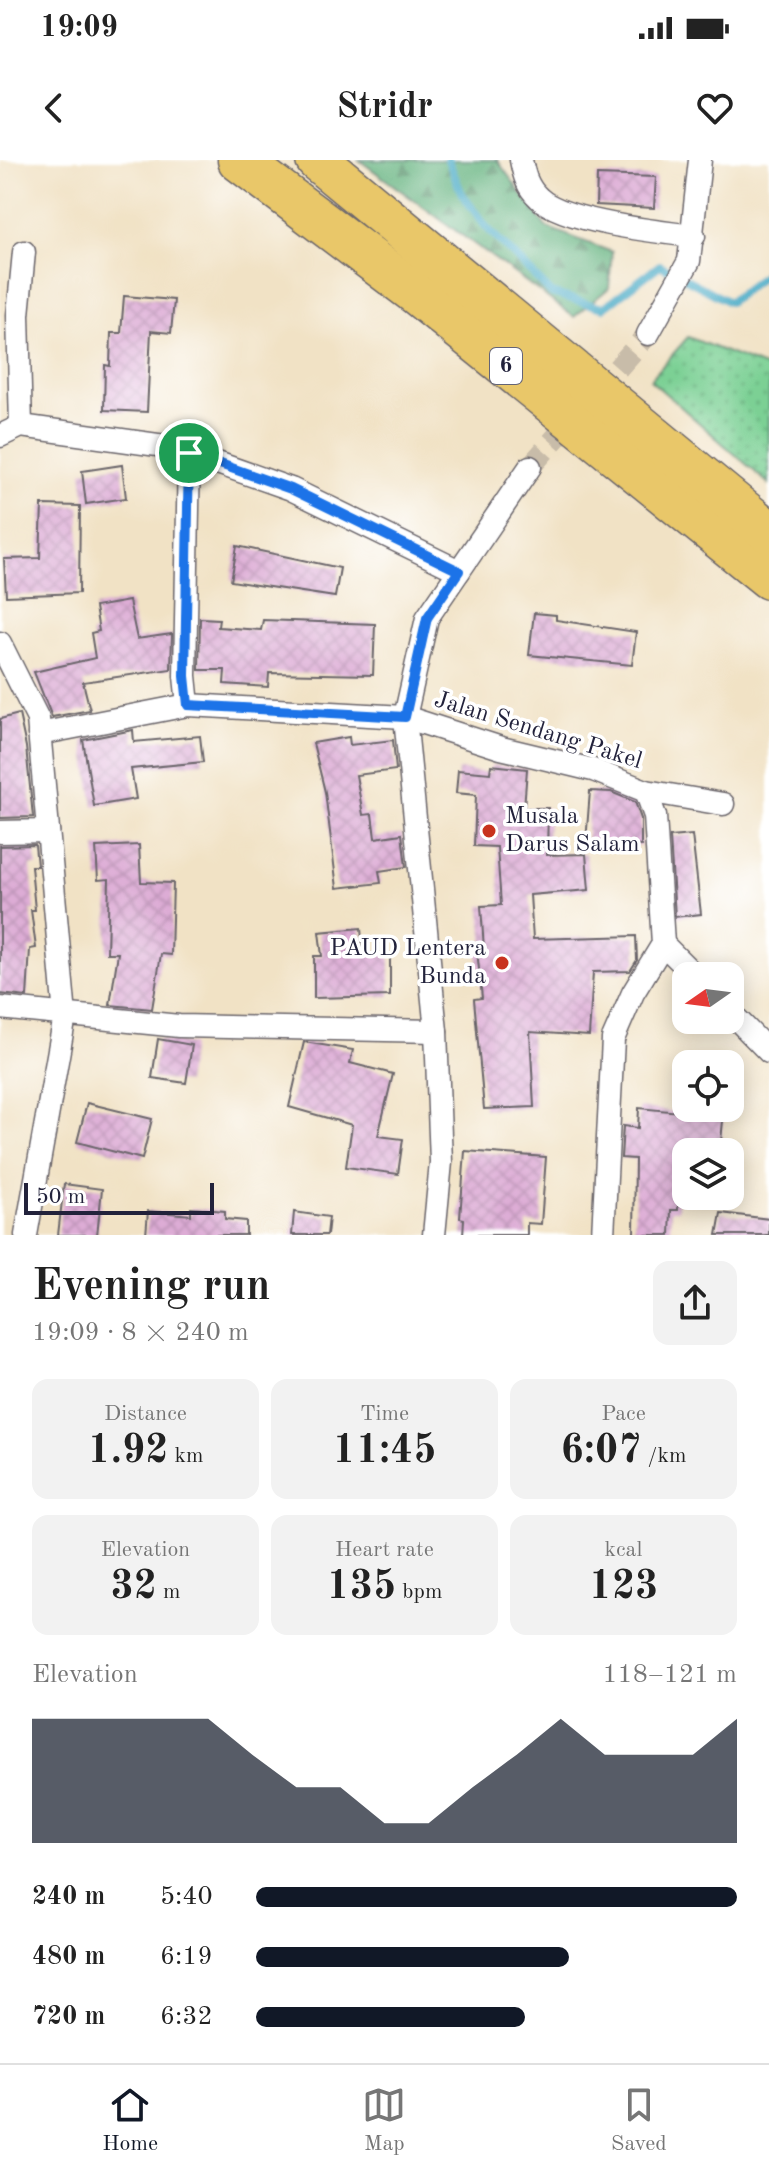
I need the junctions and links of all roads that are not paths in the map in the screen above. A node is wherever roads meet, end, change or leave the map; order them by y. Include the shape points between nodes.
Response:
1 (239, 160) edge
2 (317, 160) edge
3 (521, 160) edge
4 (700, 160) edge
5 (694, 236) junction
6 (24, 252) dead end
7 (648, 334) tunnel mouth
8 (21, 426) junction
9 (0, 436) edge
10 (189, 453) junction
11 (530, 467) tunnel mouth
12 (769, 532) edge
13 (459, 571) junction
14 (769, 578) edge
15 (0, 643) edge
16 (188, 705) junction
17 (405, 717) junction
18 (39, 734) junction
19 (646, 791) junction
20 (723, 804) dead end
21 (48, 831) junction
22 (0, 832) edge
23 (663, 944) junction
24 (681, 962) edge
25 (0, 1008) edge
26 (65, 1016) junction
27 (744, 1026) edge
28 (436, 1031) junction
29 (769, 1052) edge
30 (26, 1235) edge
31 (434, 1235) edge
32 (603, 1235) edge

1 - 14 highway, 6 via 417,294
2 - 12 highway, 6
3 - 5 street via 525,181 541,200 635,229
4 - 5 street
5 - 7 street via 689,261
6 - 8 street via 18,315
8 - 9 street
8 - 10 street
10 - 13 street via 291,489
10 - 16 street
11 - 13 street
13 - 17 street via 427,618
15 - 18 street via 38,719
16 - 17 street, Jalan Sendang Pakel
16 - 18 street, Jalan Sendang Pakel
17 - 19 street, Jalan Sendang Pakel via 593,770
17 - 28 street
18 - 21 street
19 - 20 street
19 - 23 street, Jalan Sendang Pakel via 655,816
21 - 22 street
21 - 26 street
23 - 24 street
23 - 32 street via 613,1039
25 - 26 street
26 - 28 street via 179,1026
26 - 30 street
27 - 29 street
28 - 31 street via 441,1162

